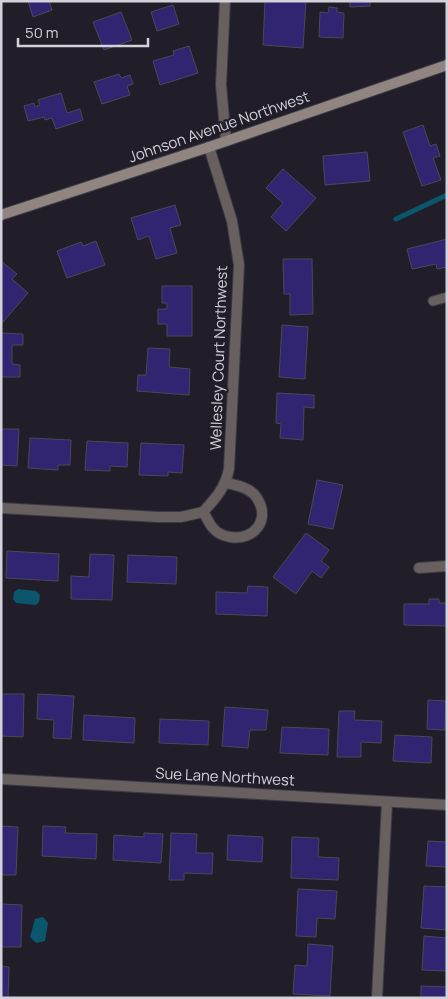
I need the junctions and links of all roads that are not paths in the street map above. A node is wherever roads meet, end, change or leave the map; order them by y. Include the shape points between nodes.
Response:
1 (225, 1) edge
2 (447, 65) edge
3 (226, 141) junction
4 (209, 147) junction
5 (1, 216) edge
6 (447, 297) edge
7 (433, 301) dead end
8 (226, 483) junction
9 (1, 508) edge
10 (203, 512) junction
11 (447, 566) edge
12 (419, 568) dead end
13 (1, 779) edge
14 (387, 802) junction
15 (447, 805) edge
16 (377, 998) edge

1 - 3 street via 221,85
2 - 3 street, Johnson Avenue Northwest
3 - 4 street, Johnson Avenue Northwest
4 - 5 street, Johnson Avenue Northwest
4 - 8 street, Wellesley Court Northwest via 232,221 239,266
6 - 7 lane
8 - 10 street, Wellesley Court Northwest
8 - 10 street via 242,487 256,497 262,510 261,523 251,534 239,538 224,536 213,528
9 - 10 street via 158,517 181,517
11 - 12 street
13 - 14 street, Sue Lane Northwest
14 - 15 street, Sue Lane Northwest
14 - 16 street

